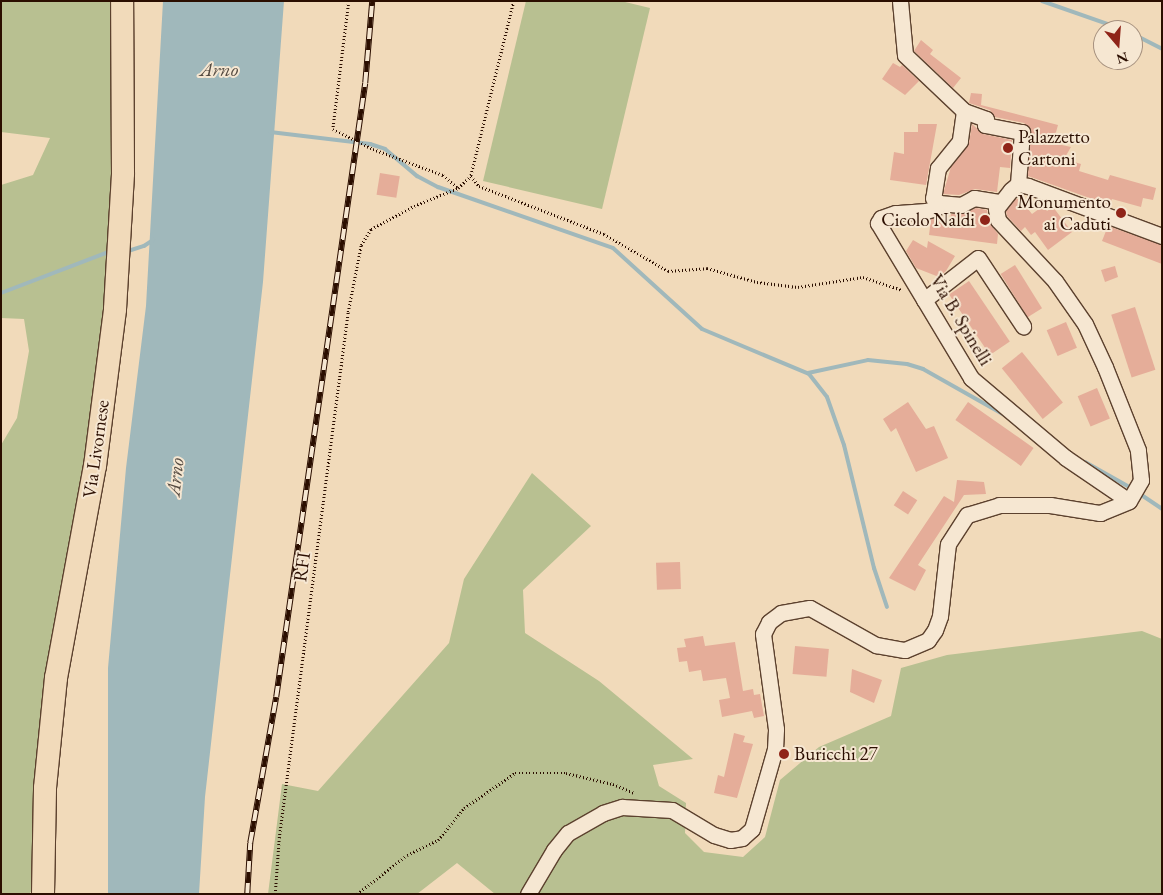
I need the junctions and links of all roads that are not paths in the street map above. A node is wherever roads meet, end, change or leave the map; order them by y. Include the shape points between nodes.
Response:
1 (122, 1) edge
2 (900, 1) edge
3 (964, 111) junction
4 (1023, 185) junction
5 (939, 202) junction
6 (998, 205) junction
7 (1162, 236) edge
8 (924, 300) junction
9 (1023, 326) dead end
10 (1129, 502) junction
11 (43, 894) edge
12 (528, 894) edge

1 - 11 main road, Via Livornese via 123,173 115,309 95,466 56,678 45,788
2 - 3 street via 905,55
3 - 4 street via 986,120 985,125 1022,132
3 - 5 street via 960,141 938,168 933,198
4 - 6 street
4 - 7 street
5 - 6 street via 962,204 974,198
5 - 8 street, Via B. Spinelli via 936,208 895,213 881,218 878,223
6 - 10 street via 998,220 1055,281 1086,324 1105,367 1138,450 1141,480
8 - 9 street via 978,258
8 - 10 street, Via B. Spinelli via 971,378 1066,458
10 - 12 street via 1100,513 1050,505 999,505 967,515 948,544 940,616 935,630 928,640 905,650 876,645 810,608 781,613 769,622 763,634 776,730 775,749 752,830 742,838 730,840 714,835 672,810 622,808 603,813 568,833

